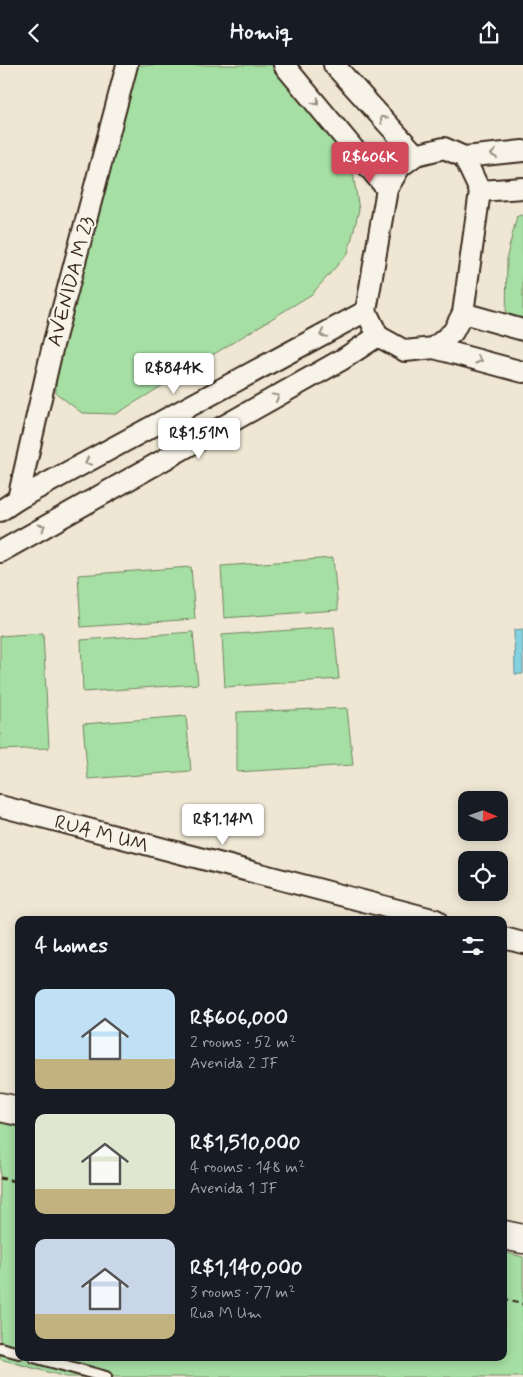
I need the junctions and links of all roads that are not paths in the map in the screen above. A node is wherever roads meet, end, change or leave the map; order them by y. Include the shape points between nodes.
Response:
1 (127, 65) edge
2 (284, 65) edge
3 (334, 65) edge
4 (523, 151) edge
5 (416, 155) junction
6 (464, 157) junction
7 (523, 188) edge
8 (387, 189) junction
9 (480, 191) junction
10 (366, 311) junction
11 (463, 313) junction
12 (523, 330) edge
13 (378, 336) junction
14 (434, 348) junction
15 (523, 372) edge
16 (114, 449) junction
17 (130, 478) junction
18 (18, 499) junction
19 (0, 511) edge
20 (0, 552) edge
21 (0, 806) edge
22 (421, 916) edge
23 (507, 939) edge
24 (523, 943) edge
25 (0, 1107) edge
26 (15, 1110) edge
27 (507, 1236) edge
28 (523, 1239) edge
29 (0, 1348) edge
30 (15, 1352) edge
31 (48, 1361) edge
32 (106, 1377) edge

1 - 18 street, AVENIDA M 23 via 53,345
2 -> 8 street
5 -> 3 street
4 -> 6 street
5 - 6 street via 444,148
5 - 8 street via 400,167
6 - 9 street
7 - 9 street
8 - 10 street
9 - 11 street
10 - 13 street
10 -> 16 street
11 - 12 street
11 - 14 street via 453,332
13 - 14 street via 405,351
17 -> 13 street via 343,359
14 -> 15 street
16 - 17 street
16 -> 18 street
20 -> 17 street
18 - 19 street
21 - 22 street, RUA M UM
23 - 24 street
25 - 26 main road
27 - 28 main road
29 - 30 lane
31 - 32 lane

